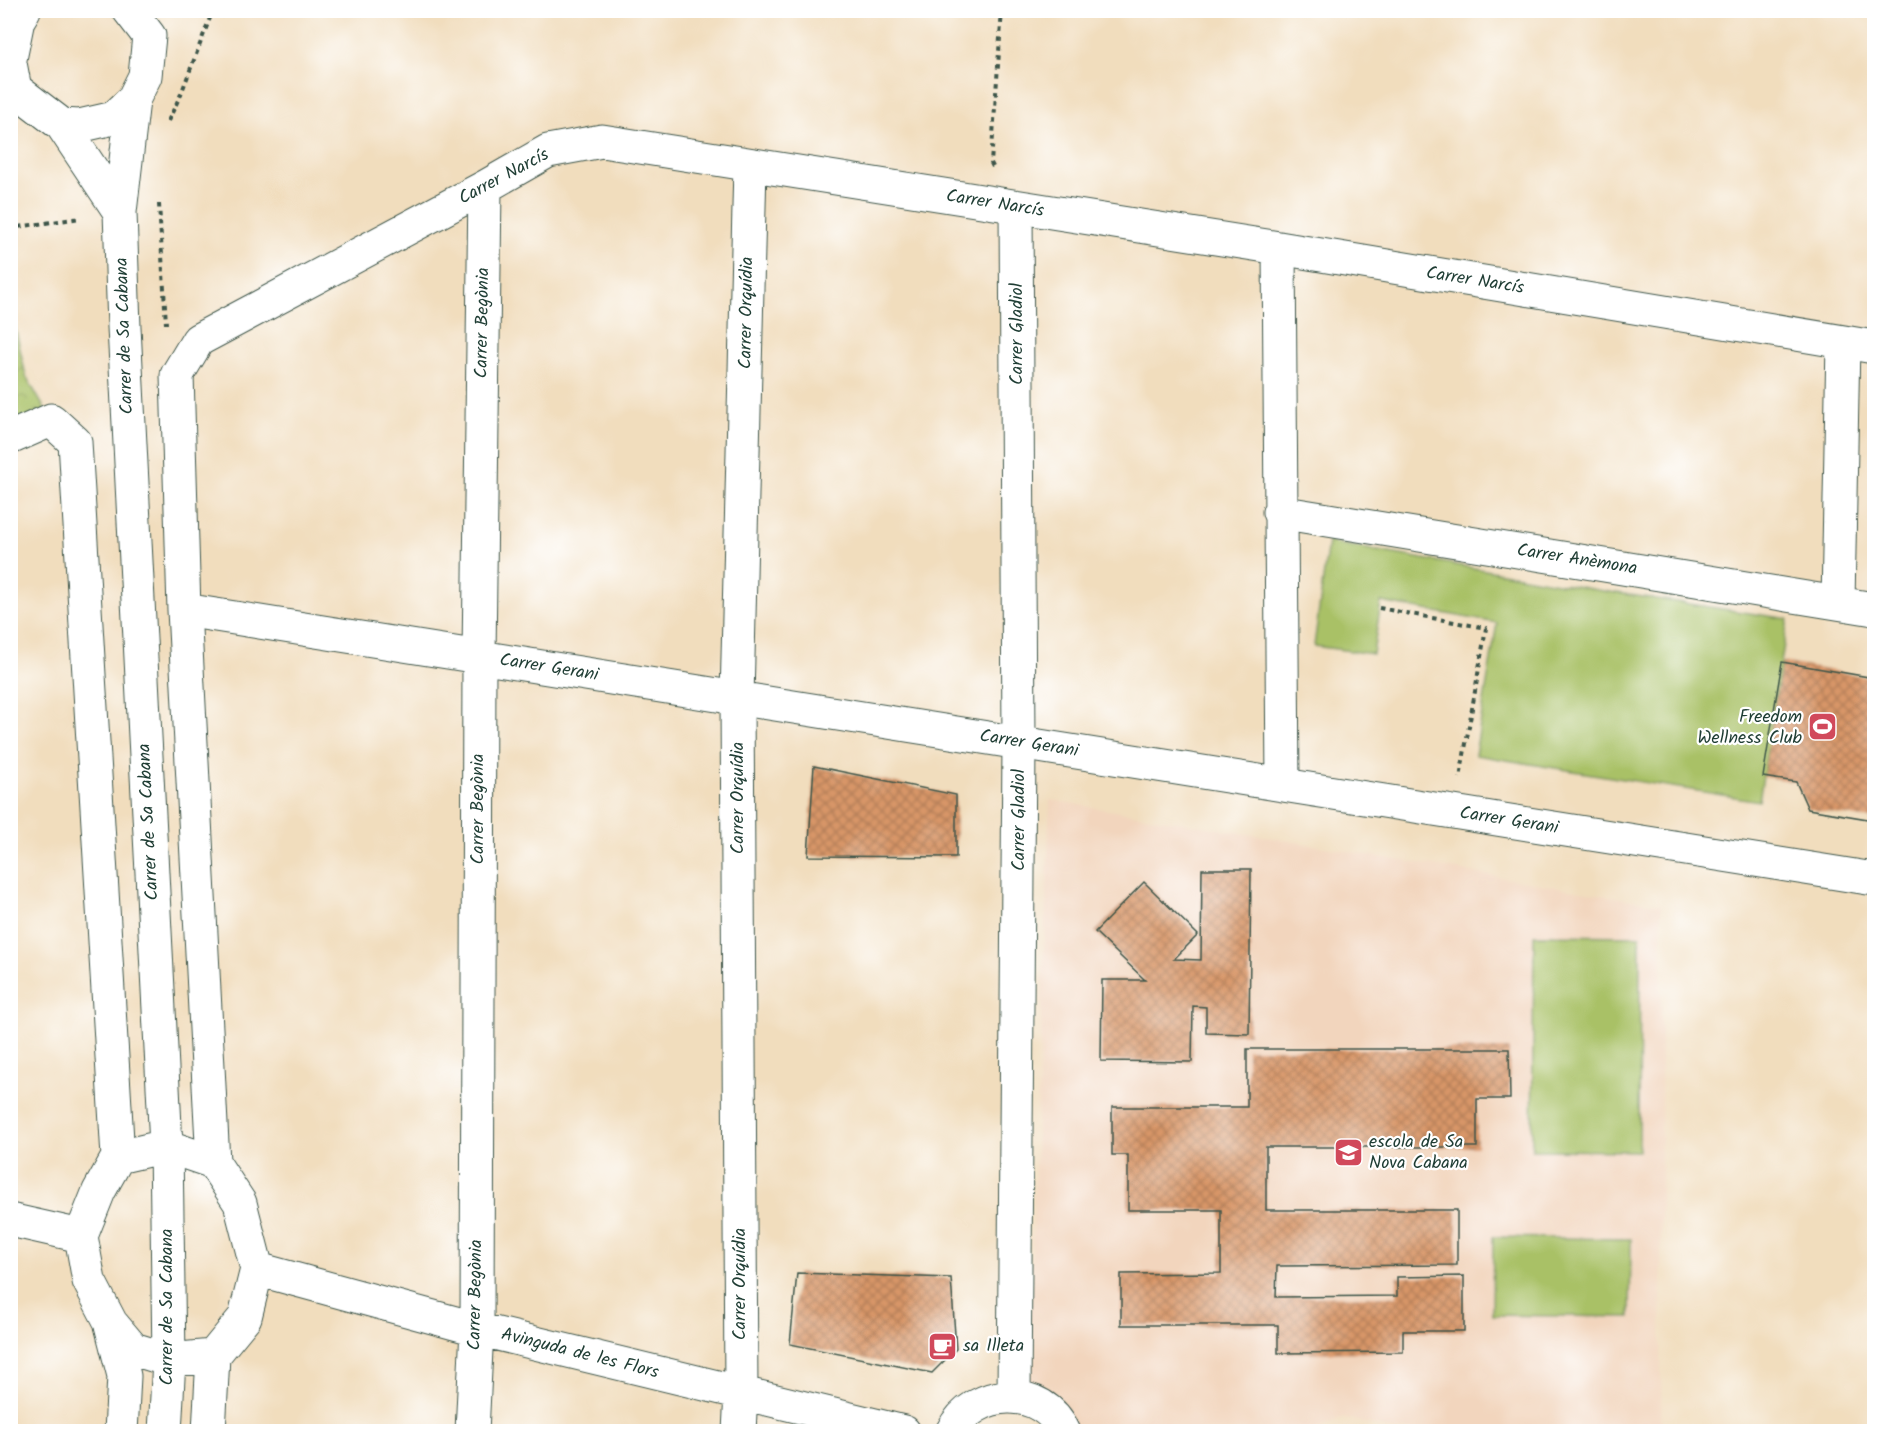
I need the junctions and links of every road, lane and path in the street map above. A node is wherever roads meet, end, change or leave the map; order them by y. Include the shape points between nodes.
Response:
1 (24, 10) edge
2 (129, 10) edge
3 (213, 10) edge
4 (1002, 10) edge
5 (156, 23) edge
6 (12, 75) edge
7 (133, 100) junction
8 (62, 125) junction
9 (166, 126) dead end
10 (750, 166) junction
11 (485, 187) junction
12 (158, 195) dead end
13 (1016, 207) junction
14 (120, 212) junction
15 (10, 228) edge
16 (1279, 249) junction
17 (166, 324) dead end
18 (1859, 344) edge
19 (10, 438) edge
20 (1279, 512) junction
21 (1838, 603) junction
22 (1379, 608) dead end
23 (1875, 609) edge
24 (184, 610) junction
25 (479, 656) junction
26 (737, 698) junction
27 (1019, 743) junction
28 (1282, 784) junction
29 (1454, 812) junction
30 (1875, 879) edge
31 (166, 1146) junction
32 (118, 1157) junction
33 (213, 1162) junction
34 (10, 1220) edge
35 (81, 1236) junction
36 (257, 1269) junction
37 (111, 1323) junction
38 (477, 1329) junction
39 (213, 1356) junction
40 (169, 1360) junction
41 (741, 1393) junction
42 (1014, 1396) junction
43 (121, 1431) edge
44 (165, 1431) edge
45 (209, 1431) edge
46 (472, 1431) edge
47 (739, 1431) edge
48 (904, 1431) edge
49 (952, 1431) edge
50 (1064, 1431) edge

1 - 6 street via 18,20
2 - 5 street
3 - 9 path
4 - 13 path via 991,163
5 - 7 street via 146,76
6 - 8 street
7 - 8 street via 114,118 79,126
7 - 14 street, Carrer de Sa Cabana
8 - 14 street
10 - 11 street, Carrer Narcís via 602,141 548,151
10 - 13 street, Carrer Narcís
10 - 26 street, Carrer Orquídia
11 - 24 street, Carrer Narcís via 198,340 177,375
11 - 25 street, Carrer Begònia
12 - 17 path
13 - 16 street, Carrer Narcís
13 - 27 street, Carrer Gladiol
14 - 15 path
14 - 31 street, Carrer de Sa Cabana
16 - 18 street, Carrer Narcís
16 - 20 street
18 - 21 street
19 - 32 street via 51,420 75,442
20 - 21 street, Carrer Anèmona
20 - 28 street
21 - 23 street, Carrer Anèmona
22 - 29 path via 1486,628
24 - 25 street, Carrer Gerani
24 - 33 street
25 - 26 street, Carrer Gerani
25 - 38 street, Carrer Begònia
26 - 27 street, Carrer Gerani
26 - 41 street, Carrer Orquídia
27 - 28 street, Carrer Gerani
27 - 42 street, Carrer Gladiol
28 - 29 street, Carrer Gerani
29 - 30 street, Carrer Gerani
31 - 32 street
31 - 33 street
31 - 40 street, Carrer de Sa Cabana
32 - 35 street
33 - 36 street via 240,1203
34 - 35 street
35 - 37 street via 89,1281
36 - 38 street, Avinguda de les Flors
36 - 39 street via 245,1317
37 - 40 street via 134,1349
37 - 43 street via 124,1376
38 - 41 street, Avinguda de les Flors
38 - 46 street, Carrer Begònia
39 - 40 street
39 - 45 street
40 - 44 street, Carrer de Sa Cabana
41 - 47 street, Carrer Orquídia
41 - 48 street, Avinguda de les Flors
42 - 49 street via 992,1398 973,1407
42 - 50 street via 1046,1408

